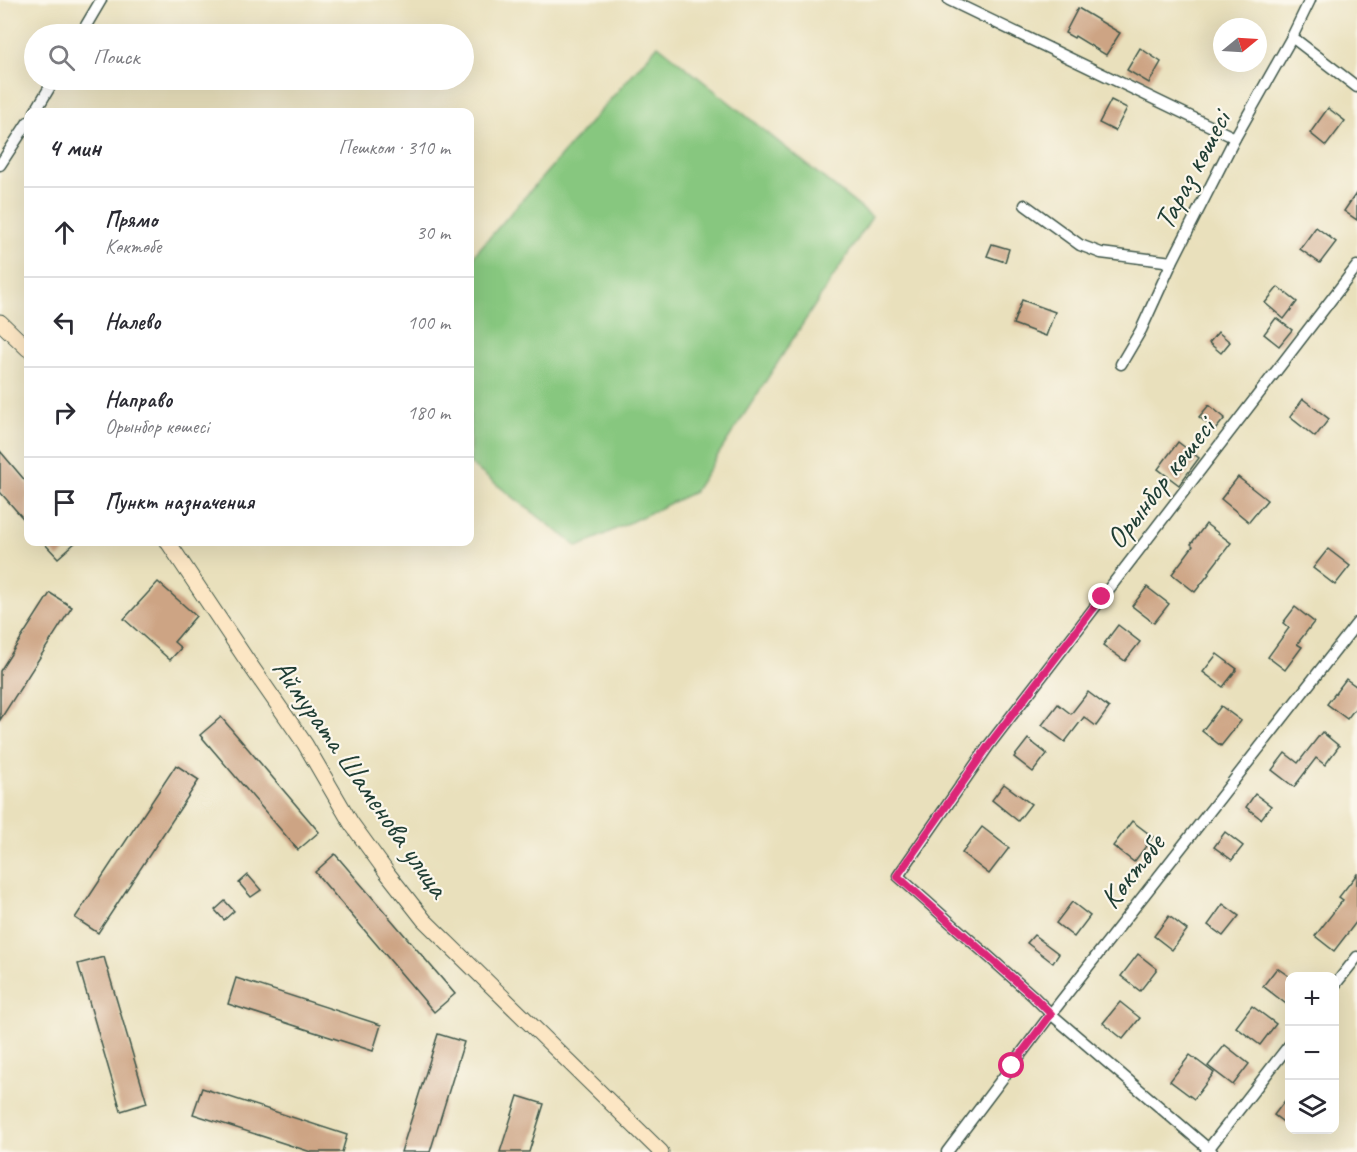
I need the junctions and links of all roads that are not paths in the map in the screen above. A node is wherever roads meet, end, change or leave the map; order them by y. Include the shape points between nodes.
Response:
1 (101, 0) edge
2 (950, 0) edge
3 (1310, 0) edge
4 (87, 24) edge
5 (1292, 37) junction
6 (1357, 87) edge
7 (48, 90) edge
8 (37, 108) edge
9 (24, 128) edge
10 (1235, 138) junction
11 (0, 165) edge
12 (1025, 205) dead end
13 (1172, 262) junction
14 (1357, 266) edge
15 (0, 322) edge
16 (24, 345) edge
17 (1121, 364) dead end
18 (171, 546) edge
19 (1357, 622) edge
20 (1357, 957) edge
21 (1339, 981) edge
22 (1051, 1014) junction
23 (1285, 1051) edge
24 (1209, 1151) edge
25 (661, 1152) edge
26 (947, 1152) edge

1 - 4 street
2 - 10 street
3 - 5 street, Тараз көшесі
5 - 6 street
5 - 10 street, Тараз көшесі
7 - 8 street
9 - 11 street
10 - 13 street, Тараз көшесі
12 - 13 street via 1080,245 1101,253
13 - 17 street, Тараз көшесі
14 - 22 street, Орынбор көшесі via 989,745 897,876
15 - 16 street
18 - 25 street, Аймурата Шаменова улица via 304,744 351,823 424,920
19 - 22 street, Көктөбе
20 - 21 street
22 - 24 street
22 - 26 street, Көктөбе
23 - 24 street

